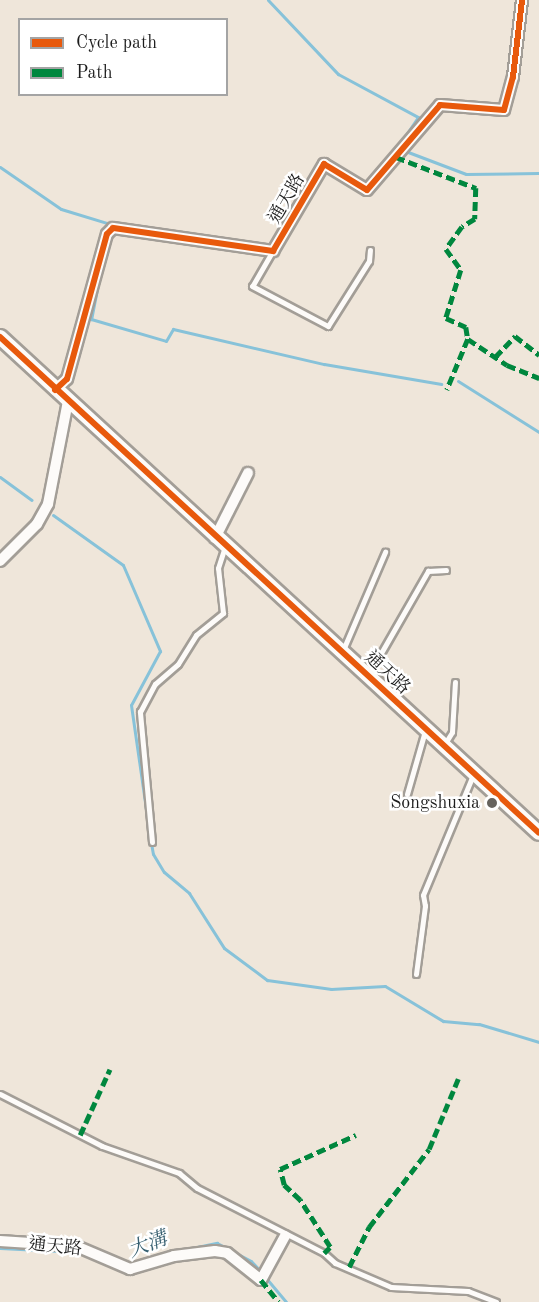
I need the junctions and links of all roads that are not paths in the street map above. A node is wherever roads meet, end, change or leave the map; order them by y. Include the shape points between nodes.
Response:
1 (522, 0) edge
2 (370, 249) dead end
3 (273, 250) junction
4 (0, 337) edge
5 (55, 390) junction
6 (69, 400) junction
7 (248, 473) dead end
8 (220, 542) junction
9 (385, 552) dead end
10 (0, 561) edge
11 (446, 570) dead end
12 (342, 651) junction
13 (368, 676) junction
14 (455, 682) dead end
15 (425, 729) junction
16 (443, 746) junction
17 (474, 773) junction
18 (406, 794) dead end
19 (539, 833) edge
20 (152, 842) dead end
21 (416, 974) dead end
22 (0, 1094) edge
23 (285, 1236) junction
24 (0, 1241) edge
25 (496, 1302) edge

1 - 3 street, 通天路 via 513,77 504,110 440,105 367,190 324,164
2 - 3 lane via 369,261 328,326 252,286
3 - 5 street, 通天路 via 113,228 107,234 66,379
4 - 5 street, 通天路
5 - 6 street, 通天路
6 - 8 street, 通天路
6 - 10 street via 48,504 37,524
7 - 8 street
8 - 12 street, 通天路
8 - 20 lane via 222,613 196,635 178,664 155,684 140,712
9 - 12 lane
11 - 13 lane via 428,571
12 - 13 street, 通天路
13 - 15 street, 通天路
14 - 16 lane via 452,732
15 - 16 street, 通天路
15 - 18 lane
16 - 17 street, 通天路
17 - 19 street, 通天路
17 - 21 lane via 423,895
22 - 23 lane via 102,1146 178,1173 197,1188
23 - 24 street, 通天路 via 261,1280 227,1253 215,1251 130,1269 76,1246
23 - 25 lane via 391,1287 468,1291

